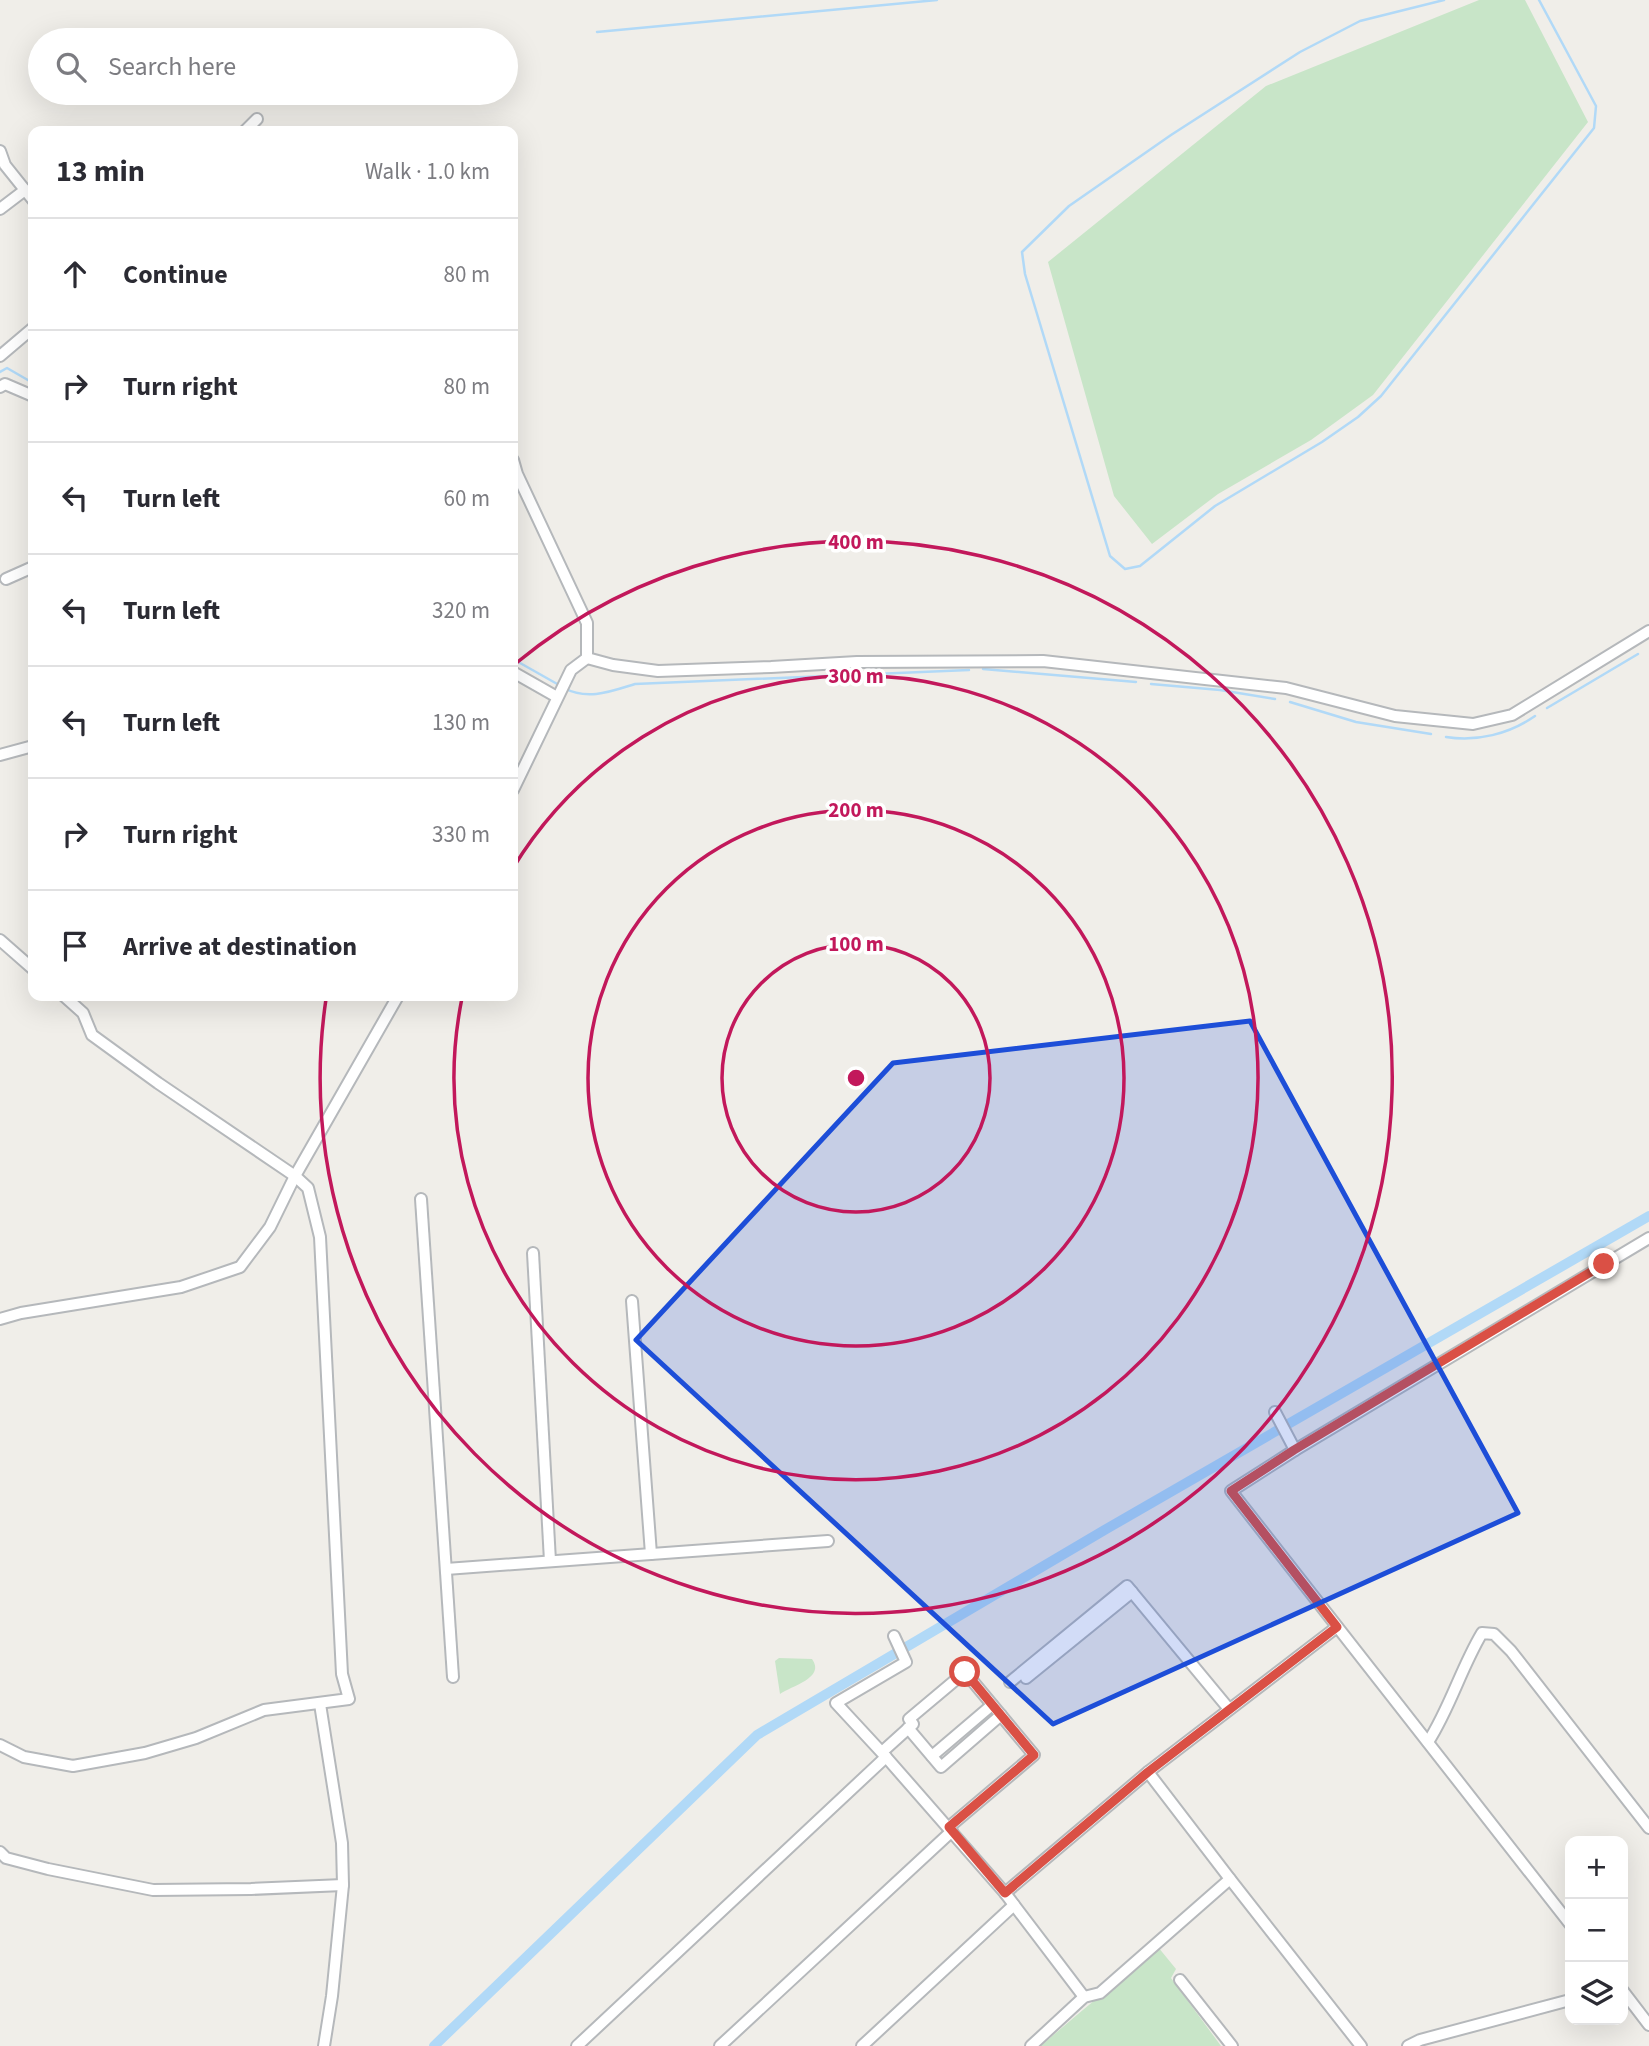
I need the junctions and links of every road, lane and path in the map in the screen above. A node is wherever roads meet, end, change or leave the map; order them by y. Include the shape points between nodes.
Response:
1 (257, 119) dead end
2 (250, 126) edge
3 (0, 151) edge
4 (25, 190) junction
5 (28, 194) edge
6 (0, 209) edge
7 (28, 332) edge
8 (0, 356) edge
9 (0, 387) edge
10 (28, 394) edge
11 (518, 476) edge
12 (28, 569) edge
13 (6, 579) dead end
14 (1649, 631) edge
15 (587, 658) junction
16 (518, 674) edge
17 (561, 690) junction
18 (28, 747) edge
19 (0, 755) edge
20 (518, 780) edge
21 (0, 940) edge
22 (28, 965) edge
23 (70, 1001) edge
24 (395, 1001) edge
25 (295, 1176) junction
26 (421, 1199) dead end
27 (1649, 1238) edge
28 (533, 1253) dead end
29 (632, 1301) dead end
30 (0, 1319) edge
31 (1275, 1412) dead end
32 (1294, 1450) junction
33 (828, 1541) dead end
34 (651, 1554) junction
35 (550, 1561) junction
36 (446, 1569) junction
37 (1337, 1627) junction
38 (894, 1636) dead end
39 (453, 1677) dead end
40 (1014, 1683) dead end
41 (320, 1704) junction
42 (992, 1705) junction
43 (1229, 1709) junction
44 (1001, 1716) junction
45 (908, 1728) junction
46 (1428, 1742) junction
47 (0, 1745) edge
48 (884, 1754) junction
49 (932, 1756) junction
50 (1148, 1772) junction
51 (1649, 1828) edge
52 (950, 1829) junction
53 (0, 1852) edge
54 (1230, 1879) junction
55 (343, 1885) junction
56 (1005, 1893) junction
57 (1014, 1905) junction
58 (1565, 1918) edge
59 (1180, 1980) dead end
60 (1084, 1997) junction
61 (1628, 1998) edge
62 (1565, 2001) edge
63 (1649, 2025) edge
64 (324, 2046) edge
65 (577, 2046) edge
66 (720, 2046) edge
67 (862, 2046) edge
68 (1031, 2046) edge
69 (1232, 2046) edge
70 (1361, 2046) edge
71 (1408, 2046) edge

1 - 2 street
3 - 4 street
4 - 5 street
4 - 6 street
7 - 8 street
9 - 10 street via 5,384
11 - 15 street via 587,623
12 - 13 street
14 - 15 street via 1512,715 1473,724 1395,716 1286,688 1044,661 858,662 658,671
15 - 17 street via 571,670
16 - 17 street
17 - 20 street
18 - 19 street
21 - 22 street
23 - 25 street via 83,1013 92,1035
24 - 25 street
25 - 30 street via 270,1227 240,1268 181,1287
25 - 41 street via 308,1188 320,1237 342,1674 349,1699
26 - 36 street
27 - 32 street
28 - 35 street
29 - 34 street
31 - 32 street
32 - 37 street via 1231,1491
33 - 34 street
34 - 35 street
35 - 36 street
36 - 39 street
37 - 43 street
37 - 46 street
38 - 48 street via 906,1662 836,1703
40 - 43 street via 1127,1586
41 - 47 street via 264,1710 145,1753 73,1766 24,1757
41 - 55 street via 342,1843
42 - 44 street
42 - 45 street via 965,1672 909,1719 913,1724
42 - 49 street
43 - 50 street
44 - 49 street via 941,1767
44 - 52 street via 1034,1755
45 - 48 street
45 - 49 street
46 - 51 street via 1442,1722 1474,1646 1482,1633 1494,1634
46 - 58 street
48 - 52 street
48 - 65 street
50 - 54 street
50 - 56 street
52 - 56 street
52 - 66 street
53 - 55 street via 27,1864 153,1890
54 - 60 street via 1100,1993
54 - 70 street
55 - 64 street
56 - 57 street
57 - 60 street
57 - 67 street
59 - 69 street
60 - 68 street
61 - 63 street
62 - 71 street

